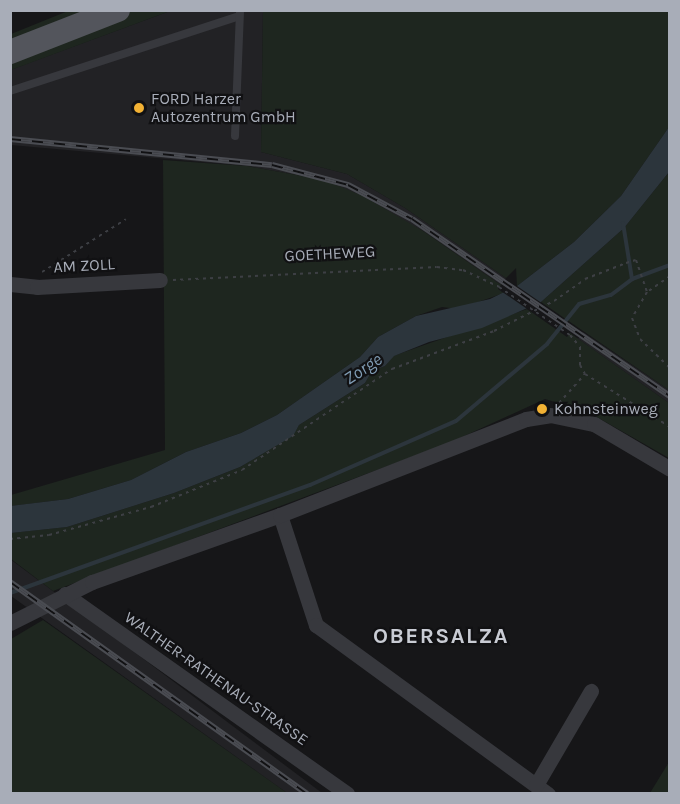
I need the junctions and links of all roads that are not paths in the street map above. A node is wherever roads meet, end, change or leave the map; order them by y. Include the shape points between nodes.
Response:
1 (118, 10) edge
2 (239, 13) edge
3 (10, 52) edge
4 (10, 91) edge
5 (236, 136) dead end
6 (160, 280) road end
7 (14, 284) edge
8 (669, 469) edge
9 (280, 515) junction
10 (65, 594) junction
11 (10, 622) edge
12 (591, 691) dead end
13 (542, 789) edge
14 (346, 794) edge

1 - 3 main road
2 - 4 lane
2 - 5 lane
6 - 7 street, AM ZOLL
8 - 9 street via 594,424 550,415 498,429
9 - 10 street
9 - 13 street via 316,625
10 - 11 street
10 - 14 street, WALTHER-RATHENAU-STRASSE
12 - 13 street

